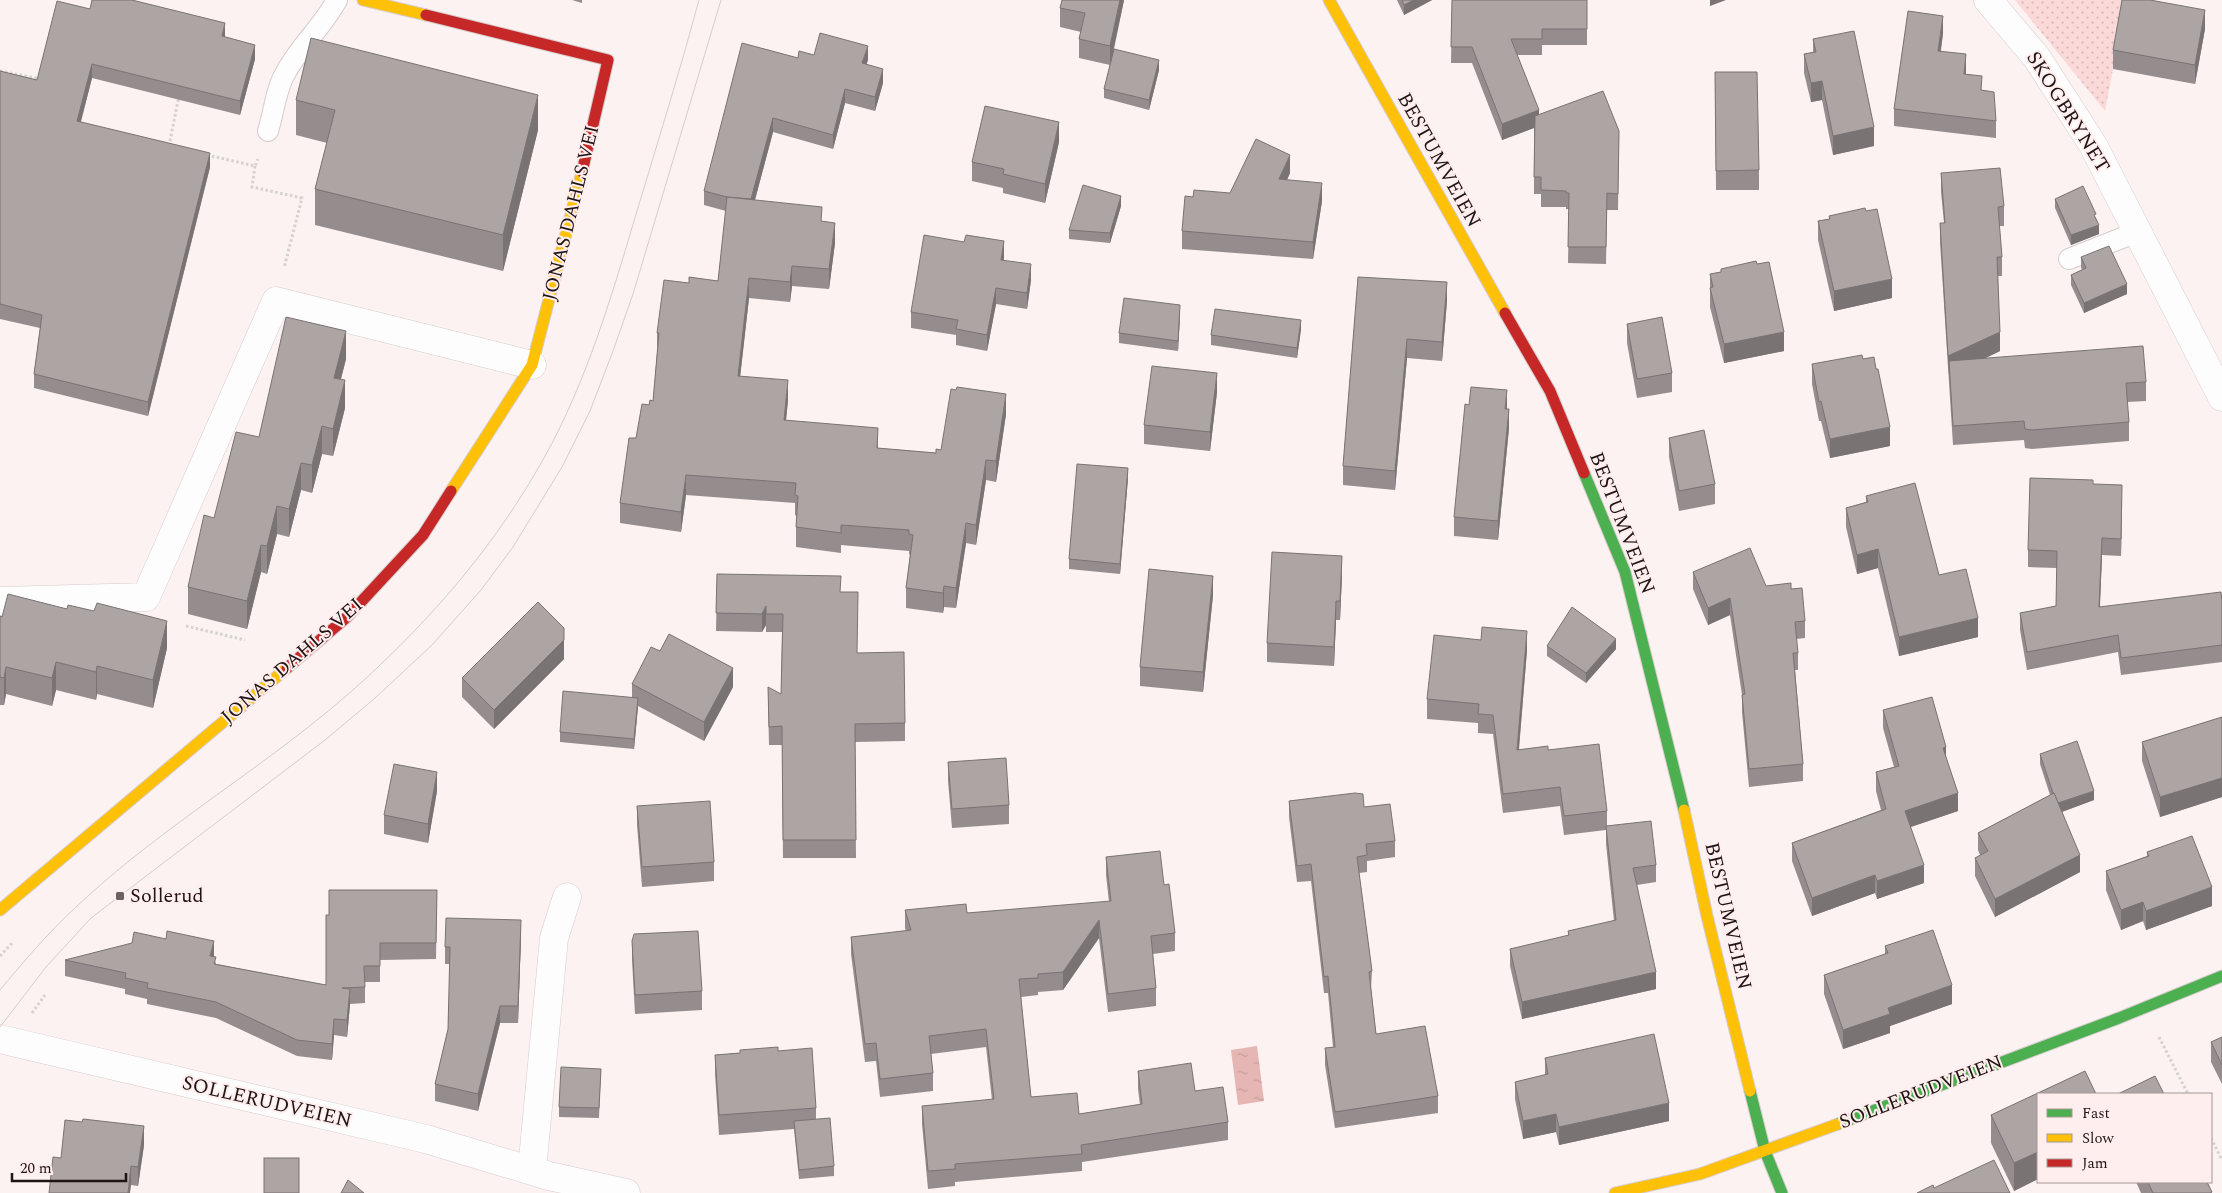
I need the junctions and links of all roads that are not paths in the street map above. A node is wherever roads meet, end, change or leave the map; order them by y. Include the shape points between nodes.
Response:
1 (337, 0) edge
2 (363, 0) edge
3 (1329, 0) edge
4 (1988, 0) edge
5 (268, 131) road end
6 (2137, 232) junction
7 (2069, 259) dead end
8 (532, 365) junction
9 (2222, 397) edge
10 (0, 601) edge
11 (567, 897) dead end
12 (0, 910) edge
13 (2222, 976) edge
14 (0, 1039) edge
15 (1765, 1151) junction
16 (543, 1180) edge
17 (626, 1193) edge
18 (1615, 1193) edge
19 (1782, 1193) edge

1 - 5 lane via 284,74
2 - 8 street, JONAS DAHLS VEI via 608,60
3 - 15 street, BESTUMVEIEN via 1550,391 1625,572
4 - 6 street, SKOGBRYNET via 2037,58 2087,137
6 - 7 lane
6 - 9 street, SKOGBRYNET
8 - 10 street via 276,301 146,597
8 - 12 street, JONAS DAHLS VEI via 423,536 347,617
11 - 16 street via 554,938
13 - 15 street, SOLLERUDVEIEN
14 - 16 street, SOLLERUDVEIEN via 426,1139
15 - 18 street, SOLLERUDVEIEN via 1700,1174
15 - 19 street, BESTUMVEIEN
16 - 17 street, SOLLERUDVEIEN

